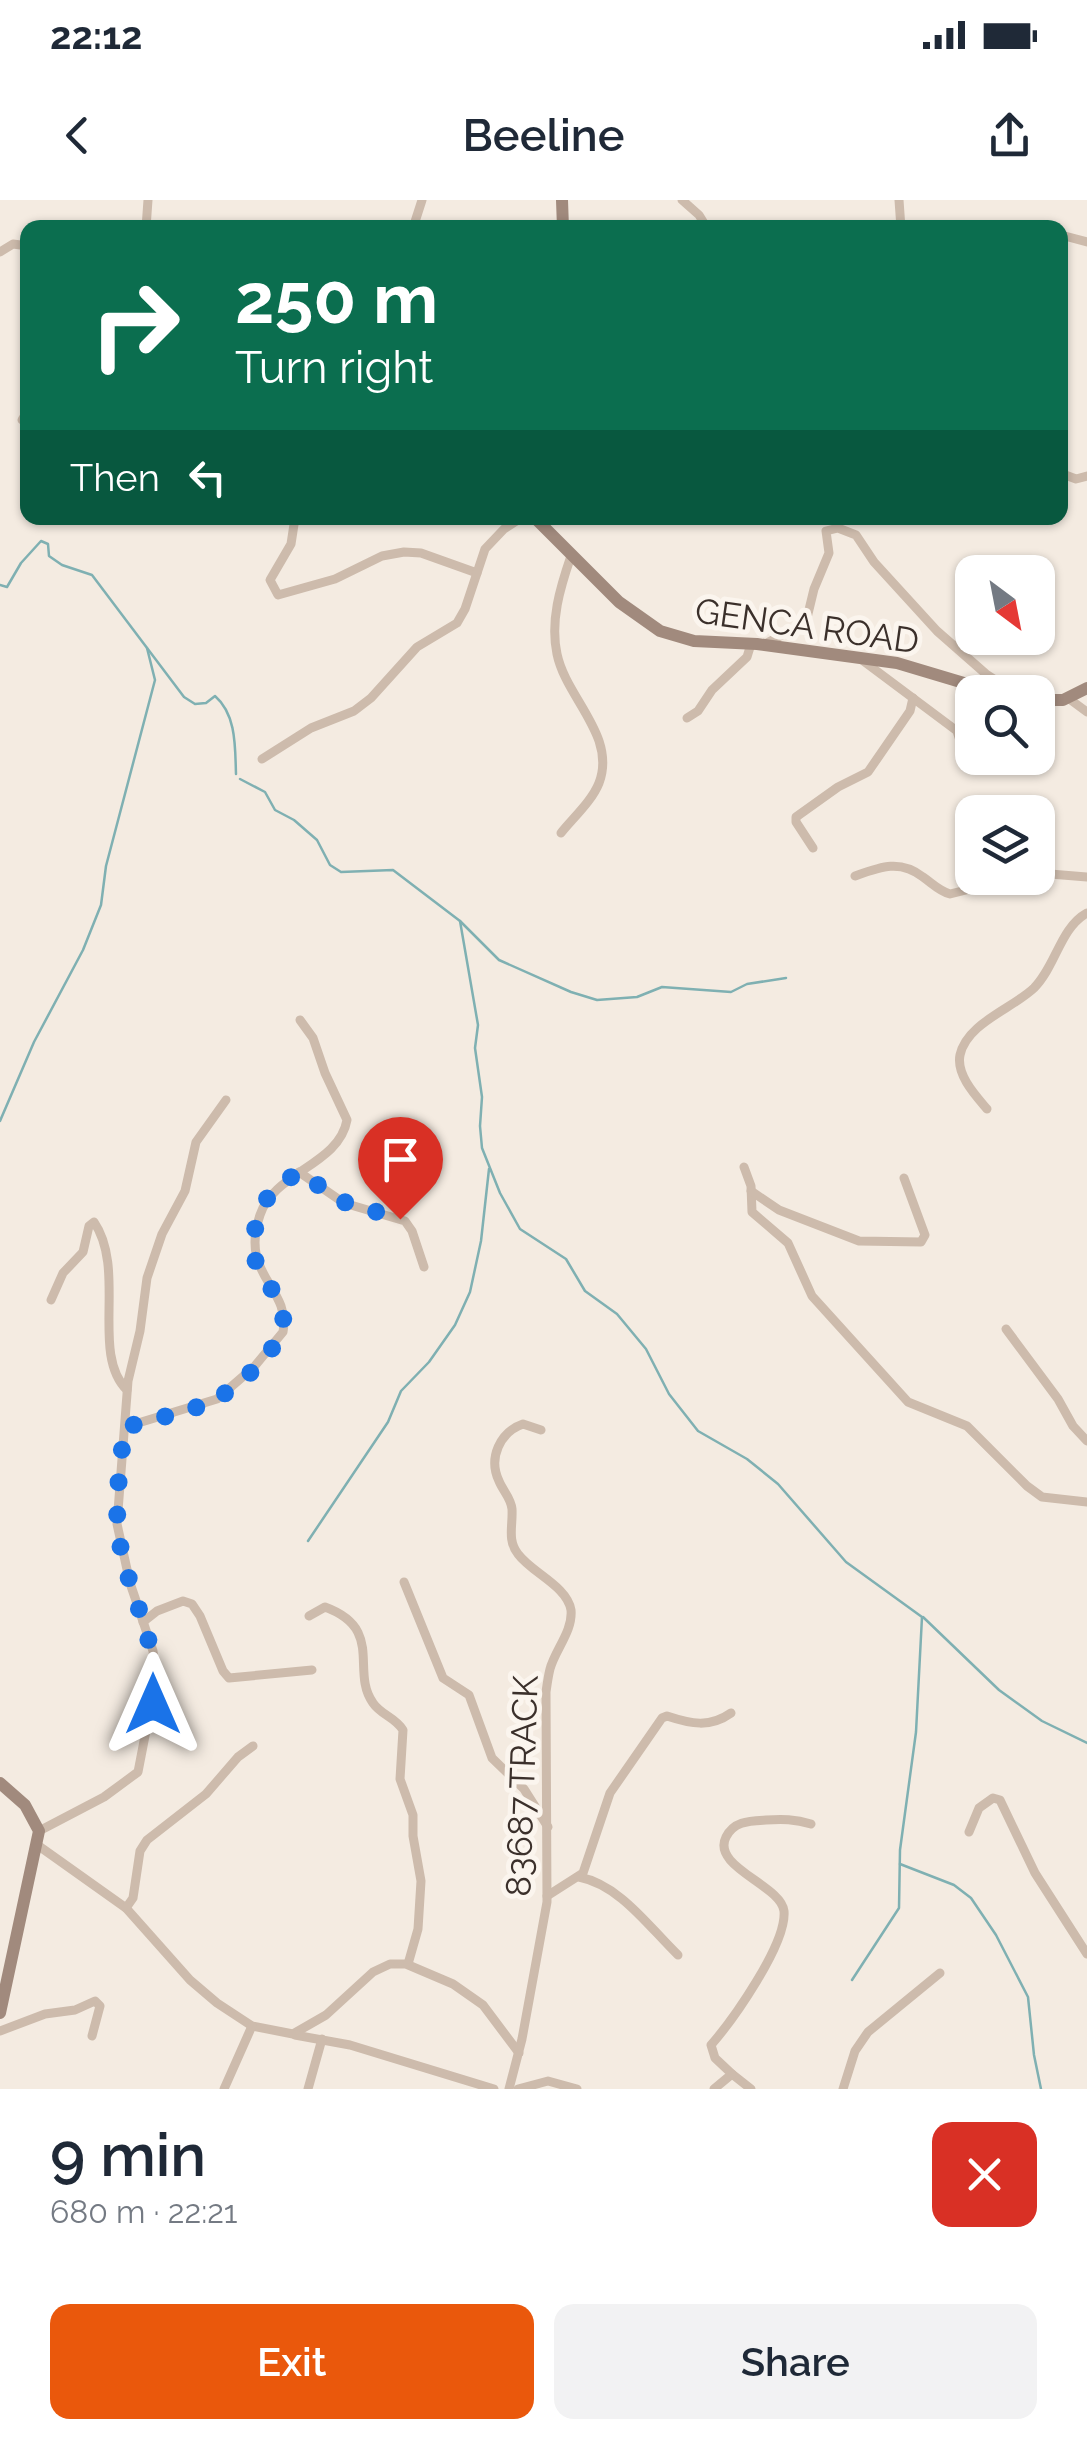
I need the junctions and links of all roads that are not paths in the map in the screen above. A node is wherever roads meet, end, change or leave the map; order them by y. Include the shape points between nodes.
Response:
1 (682, 200) edge
2 (702, 220) edge
3 (294, 525) edge
4 (509, 525) edge
5 (543, 525) edge
6 (572, 556) junction
7 (477, 574) junction
8 (757, 644) junction
9 (860, 658) junction
10 (988, 675) edge
11 (955, 680) edge
12 (1087, 688) edge
13 (913, 698) junction
14 (1068, 698) junction
15 (1055, 699) edge
16 (1087, 712) edge
17 (687, 718) dead end
18 (955, 730) edge
19 (262, 759) dead end
20 (561, 832) dead end
21 (813, 848) dead end
22 (1055, 874) edge
23 (855, 876) dead end
24 (1087, 877) edge
25 (955, 893) edge
26 (1087, 913) edge
27 (300, 1020) dead end
28 (226, 1100) dead end
29 (988, 1109) dead end
30 (744, 1167) dead end
31 (298, 1172) junction
32 (904, 1178) dead end
33 (751, 1191) junction
34 (424, 1267) dead end
35 (51, 1300) dead end
36 (1006, 1329) dead end
37 (127, 1390) junction
38 (124, 1428) junction
39 (542, 1430) dead end
40 (1087, 1441) edge
41 (1087, 1502) edge
42 (404, 1582) dead end
43 (309, 1616) dead end
44 (143, 1622) junction
45 (312, 1670) dead end
46 (731, 1713) dead end
47 (252, 1746) dead end
48 (0, 1784) edge
49 (811, 1824) dead end
50 (548, 1827) junction
51 (969, 1832) dead end
52 (38, 1838) junction
53 (579, 1877) junction
54 (548, 1896) junction
55 (126, 1908) junction
56 (1087, 1954) edge
57 (678, 1955) dead end
58 (408, 1964) junction
59 (940, 1973) dead end
60 (1, 2007) edge
61 (252, 2026) junction
62 (0, 2030) edge
63 (293, 2034) junction
64 (92, 2036) dead end
65 (322, 2039) junction
66 (519, 2053) junction
67 (732, 2074) junction
68 (224, 2089) edge
69 (308, 2089) edge
70 (494, 2089) edge
71 (509, 2089) edge
72 (518, 2089) edge
73 (577, 2089) edge
74 (714, 2089) edge
75 (751, 2089) edge
76 (843, 2089) edge

1 - 2 street
3 - 7 street via 270,580 278,595 404,552
4 - 7 street via 485,549
5 - 6 street, GENCA ROAD
6 - 8 street, GENCA ROAD via 660,632
6 - 20 street via 556,606 556,653 569,690 598,734 600,777
7 - 19 street via 461,618 408,655 371,698
8 - 9 street, GENCA ROAD
8 - 10 street via 806,622 828,552 826,532 848,530 937,631
8 - 17 street
9 - 11 street, GENCA ROAD
9 - 13 street
12 - 14 street
13 - 18 street
13 - 21 street via 868,772 796,817
14 - 15 street
14 - 16 street
22 - 24 street
23 - 25 street via 892,864
26 - 29 street via 1073,923 1034,988 980,1027 963,1048 964,1077
27 - 31 street via 347,1120 334,1144
28 - 37 street via 196,1142 184,1191 162,1234 147,1278
30 - 33 street
31 - 34 street via 344,1202 405,1221
31 - 38 street via 269,1196 254,1243 255,1260 284,1318 280,1338 217,1399
32 - 33 street via 925,1235 921,1242 860,1240 779,1210
33 - 41 street via 752,1212 794,1251 812,1296 900,1396 967,1426 1042,1497
35 - 37 street via 94,1222 108,1260 112,1369
36 - 40 street
37 - 38 street
38 - 44 street via 117,1524
39 - 50 street, 83687 TRACK via 523,1424 508,1431 495,1472 511,1504 512,1546 570,1610 546,1692
42 - 50 street via 443,1678 469,1695 492,1758 524,1789
43 - 58 street via 325,1607 354,1628 364,1649 369,1696 403,1730 400,1779 413,1815 421,1881
44 - 45 street via 183,1600 195,1608 229,1678
44 - 52 street via 156,1679 138,1772
46 - 53 street via 709,1724 662,1718 610,1793
47 - 55 street via 143,1845
48 - 52 street via 25,1805
49 - 67 street via 743,1822 724,1842 725,1853 778,1898 784,1912 755,1982 711,2045
50 - 54 street, 83687 TRACK
51 - 56 street via 984,1802 1000,1800
52 - 55 street
52 - 60 street
53 - 54 street
53 - 57 street via 620,1898
54 - 66 street, 83687 TRACK
55 - 61 street via 190,1980
58 - 63 street via 373,1972 326,2016
58 - 66 street via 483,2005
59 - 76 street via 868,2032
61 - 63 street
61 - 68 street
62 - 64 street via 95,2001 100,2012
63 - 65 street
65 - 69 street
65 - 70 street
66 - 71 street, 83687 TRACK
67 - 74 street
67 - 75 street
72 - 73 street via 548,2081

